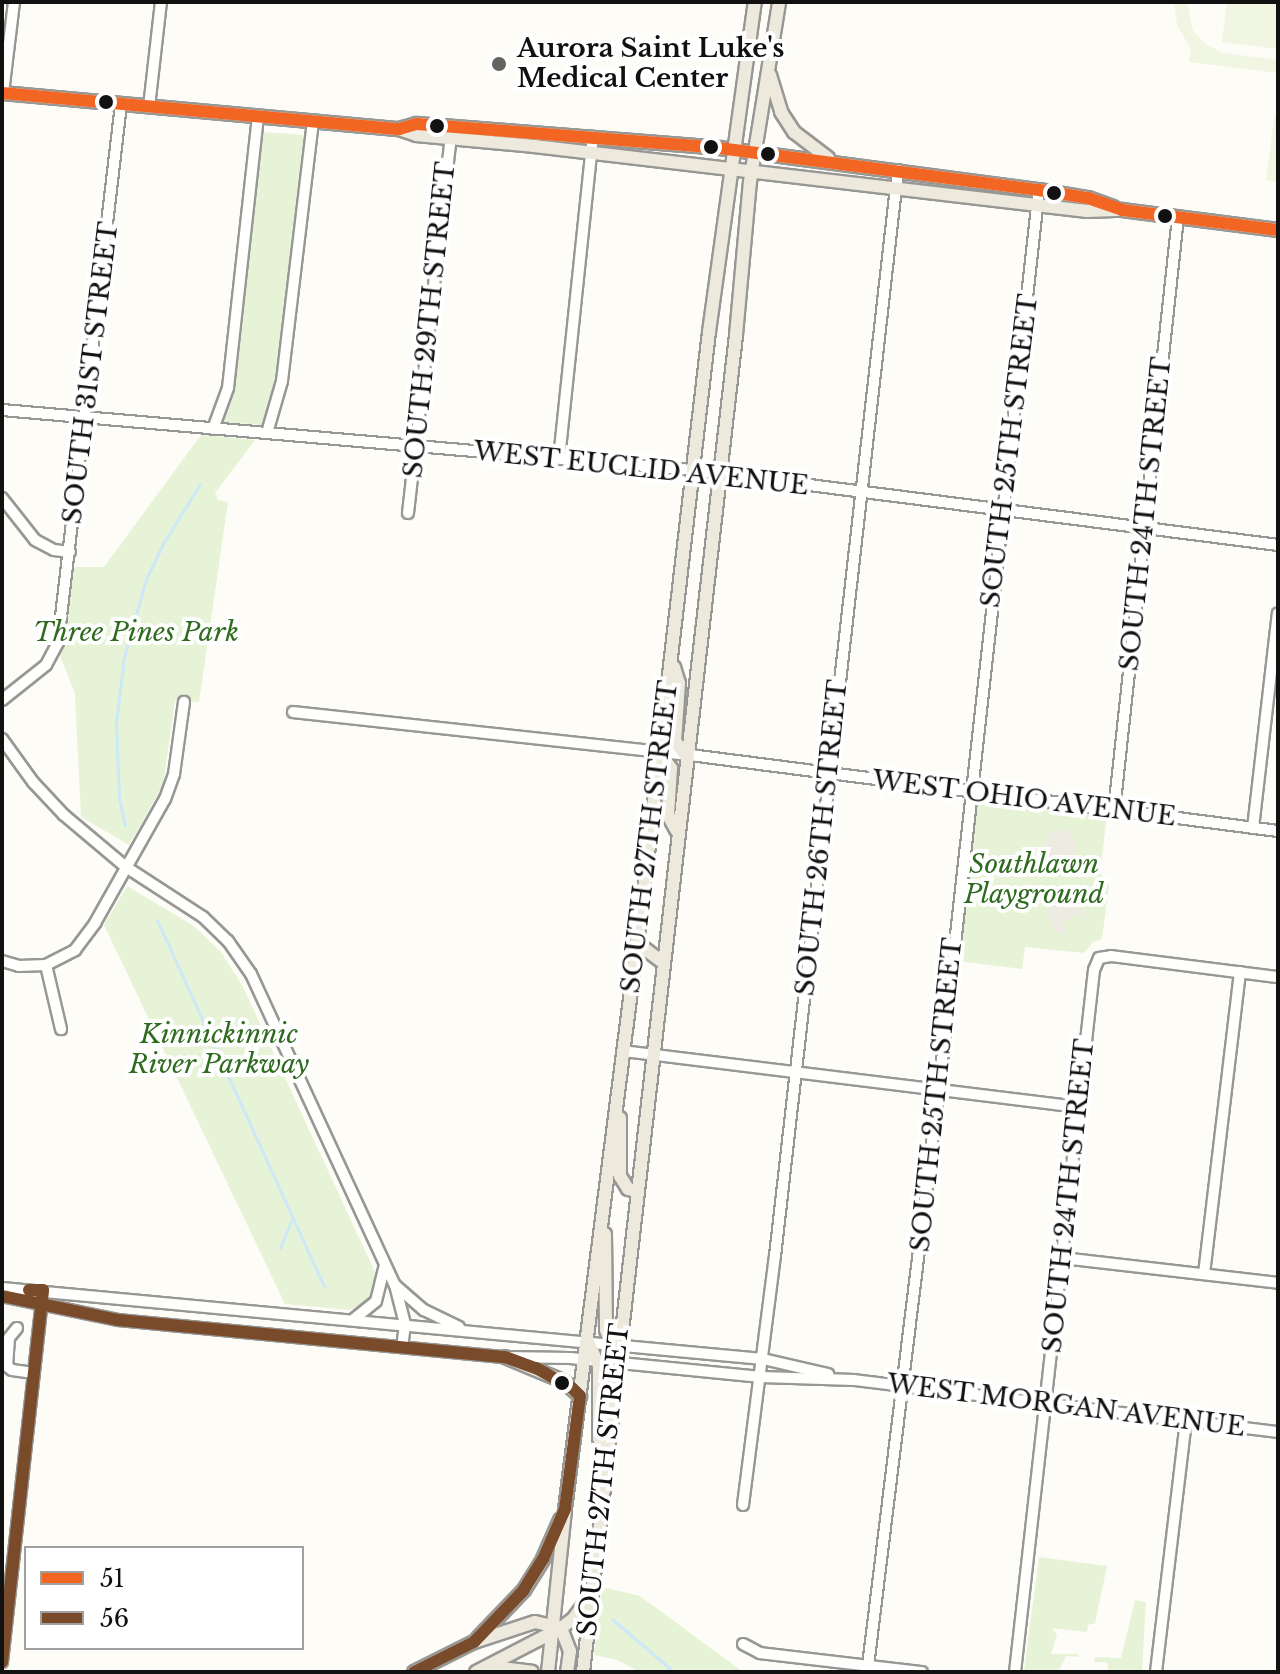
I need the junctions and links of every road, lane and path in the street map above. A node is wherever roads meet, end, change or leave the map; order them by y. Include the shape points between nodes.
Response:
1 (14, 2) edge
2 (161, 2) edge
3 (755, 2) edge
4 (779, 2) edge
5 (769, 71) junction
6 (3, 93) edge
7 (121, 104) junction
8 (149, 107) junction
9 (258, 116) junction
10 (313, 121) junction
11 (450, 132) junction
12 (593, 137) junction
13 (646, 142) junction
14 (734, 150) junction
15 (755, 152) junction
16 (591, 155) junction
17 (645, 159) junction
18 (842, 163) junction
19 (731, 168) junction
20 (898, 170) junction
21 (752, 171) junction
22 (895, 190) junction
23 (1039, 190) junction
24 (1037, 205) junction
25 (1122, 210) junction
26 (1178, 217) junction
27 (1278, 230) edge
28 (709, 332) junction
29 (736, 335) junction
30 (2, 410) edge
31 (85, 418) junction
32 (213, 429) junction
33 (267, 433) junction
34 (416, 446) junction
35 (559, 459) junction
36 (692, 470) junction
37 (718, 474) junction
38 (861, 492) junction
39 (2, 498) edge
40 (1003, 510) junction
41 (408, 513) dead end
42 (1145, 529) junction
43 (1278, 545) edge
44 (70, 552) junction
45 (1278, 613) edge
46 (672, 659) junction
47 (2, 700) edge
48 (184, 702) dead end
49 (293, 712) dead end
50 (2, 739) edge
51 (660, 754) junction
52 (685, 755) junction
53 (829, 774) junction
54 (970, 793) junction
55 (1114, 811) junction
56 (1253, 828) junction
57 (677, 831) junction
58 (1278, 831) edge
59 (126, 867) junction
60 (637, 943) junction
61 (2, 961) edge
62 (662, 962) junction
63 (46, 965) junction
64 (1240, 972) junction
65 (1278, 977) edge
66 (61, 1029) dead end
67 (623, 1051) junction
68 (651, 1054) junction
69 (795, 1073) junction
70 (939, 1090) junction
71 (617, 1099) junction
72 (1080, 1107) junction
73 (636, 1191) junction
74 (603, 1207) junction
75 (1063, 1258) junction
76 (385, 1265) junction
77 (1204, 1274) junction
78 (1278, 1283) edge
79 (395, 1285) junction
80 (2, 1288) edge
81 (43, 1290) junction
82 (2, 1296) edge
83 (42, 1304) junction
84 (353, 1320) junction
85 (405, 1324) junction
86 (17, 1328) dead end
87 (468, 1331) junction
88 (588, 1341) junction
89 (614, 1344) junction
90 (402, 1347) junction
91 (505, 1357) junction
92 (763, 1359) junction
93 (591, 1360) junction
94 (618, 1362) junction
95 (34, 1373) junction
96 (761, 1377) junction
97 (854, 1380) junction
98 (902, 1386) junction
99 (580, 1396) junction
100 (1044, 1403) junction
101 (1186, 1421) junction
102 (1278, 1432) edge
103 (606, 1467) junction
104 (743, 1505) dead end
105 (565, 1509) junction
106 (593, 1592) junction
107 (555, 1628) junction
108 (474, 1642) junction
109 (743, 1644) dead end
110 (2, 1662) edge
111 (868, 1666) junction
112 (414, 1672) edge
113 (476, 1672) edge
114 (532, 1672) edge
115 (548, 1672) edge
116 (567, 1672) edge
117 (583, 1672) edge
118 (922, 1672) edge
119 (1015, 1672) edge
120 (1156, 1672) edge

1 - 6 street
2 - 8 street
3 - 14 main road, SOUTH 27TH STREET
4 - 5 main road, SOUTH 27TH STREET
5 - 15 main road, SOUTH 27TH STREET
5 - 18 main road via 781,112 794,132
6 - 7 main road
7 - 8 main road
7 - 31 street, SOUTH 31ST STREET
8 - 9 main road
9 - 10 main road
9 - 32 street via 228,388
10 - 11 main road via 416,135
10 - 33 street via 282,381
11 - 12 main road
11 - 16 main road
11 - 34 street, SOUTH 29TH STREET
12 - 13 main road
12 - 16 street
13 - 14 main road
13 - 17 main road
14 - 15 main road
14 - 19 main road, SOUTH 27TH STREET
15 - 18 main road
15 - 21 main road, SOUTH 27TH STREET
16 - 17 main road
16 - 35 street
17 - 19 main road
18 - 20 main road
19 - 21 main road
19 - 28 main road, SOUTH 27TH STREET
20 - 22 street, SOUTH 26TH STREET
20 - 23 main road
21 - 22 main road
21 - 29 main road, SOUTH 27TH STREET
22 - 24 main road
22 - 38 street, SOUTH 26TH STREET
23 - 24 street, SOUTH 25TH STREET
23 - 25 main road
24 - 25 main road
24 - 40 street, SOUTH 25TH STREET
25 - 26 main road
26 - 27 main road
26 - 42 street, SOUTH 24TH STREET
28 - 29 main road
28 - 36 main road, SOUTH 27TH STREET
29 - 37 main road, SOUTH 27TH STREET
30 - 31 street, WEST EUCLID AVENUE
31 - 32 street, WEST EUCLID AVENUE
31 - 44 street, SOUTH 31ST STREET
32 - 33 street, WEST EUCLID AVENUE
33 - 34 street, WEST EUCLID AVENUE
34 - 35 street, WEST EUCLID AVENUE
34 - 41 street, SOUTH 29TH STREET
35 - 36 street, WEST EUCLID AVENUE
36 - 37 street, WEST EUCLID AVENUE
36 - 46 main road, SOUTH 27TH STREET
37 - 38 street, WEST EUCLID AVENUE
37 - 52 main road, SOUTH 27TH STREET
38 - 40 street, WEST EUCLID AVENUE
38 - 53 street, SOUTH 26TH STREET
39 - 44 street via 35,540
40 - 42 street, WEST EUCLID AVENUE
40 - 54 street, SOUTH 25TH STREET
42 - 43 street, WEST EUCLID AVENUE
42 - 55 street, SOUTH 24TH STREET
44 - 47 street, SOUTH 31ST STREET via 58,642 46,665
45 - 56 street
46 - 51 main road, SOUTH 27TH STREET
46 - 52 main road via 679,683 675,741
48 - 59 street via 174,774
49 - 51 street, WEST OHIO AVENUE
50 - 59 street via 64,815
51 - 52 street, WEST OHIO AVENUE
51 - 57 main road via 671,768 668,815
51 - 60 main road, SOUTH 27TH STREET
52 - 53 street, WEST OHIO AVENUE
52 - 57 main road, SOUTH 27TH STREET
53 - 54 street, WEST OHIO AVENUE
53 - 69 street, SOUTH 26TH STREET
54 - 55 street, WEST OHIO AVENUE
54 - 70 street, SOUTH 25TH STREET
55 - 56 street, WEST OHIO AVENUE
56 - 58 street, WEST OHIO AVENUE
57 - 62 main road, SOUTH 27TH STREET
59 - 63 street via 75,950
59 - 76 street via 203,917 251,974
60 - 62 main road
60 - 67 main road, SOUTH 27TH STREET
61 - 63 street
62 - 68 main road, SOUTH 27TH STREET
63 - 66 street
64 - 65 street
64 - 72 street, SOUTH 24TH STREET via 1131,957 1099,958 1091,989
64 - 77 street
67 - 68 street
67 - 71 main road, SOUTH 27TH STREET
68 - 69 street
68 - 73 main road, SOUTH 27TH STREET
69 - 70 street
69 - 92 street, SOUTH 26TH STREET
70 - 72 street
70 - 98 street, SOUTH 25TH STREET
71 - 73 main road via 620,1176 628,1189
71 - 74 main road, SOUTH 27TH STREET
72 - 75 street, SOUTH 24TH STREET
73 - 89 main road, SOUTH 27TH STREET
74 - 88 main road, SOUTH 27TH STREET
74 - 89 main road
75 - 77 street
75 - 100 street, SOUTH 24TH STREET
76 - 79 street
76 - 84 street via 376,1301
77 - 78 street
79 - 85 street
79 - 87 street via 424,1310
80 - 81 street, WEST MORGAN AVENUE
81 - 83 street
81 - 84 street, WEST MORGAN AVENUE
82 - 83 street, WEST MORGAN AVENUE
83 - 90 street, WEST MORGAN AVENUE via 118,1320
83 - 95 street
84 - 85 street, WEST MORGAN AVENUE
85 - 87 street, WEST MORGAN AVENUE
85 - 90 street
86 - 95 street via 9,1338 7,1366
87 - 88 street, WEST MORGAN AVENUE
88 - 89 street, WEST MORGAN AVENUE
88 - 93 main road
89 - 92 street, WEST MORGAN AVENUE
89 - 94 main road
90 - 91 street, WEST MORGAN AVENUE
91 - 93 street, WEST MORGAN AVENUE
91 - 99 main road via 563,1381
92 - 96 street, SOUTH 26TH STREET
92 - 97 street, WEST MORGAN AVENUE
93 - 94 street, WEST MORGAN AVENUE
93 - 99 main road, SOUTH 27TH STREET
93 - 103 main road
94 - 96 street, WEST MORGAN AVENUE
94 - 103 main road, SOUTH 27TH STREET
95 - 110 street
96 - 97 street, WEST MORGAN AVENUE
96 - 104 street, SOUTH 26TH STREET
97 - 98 street, WEST MORGAN AVENUE
98 - 100 street, WEST MORGAN AVENUE
98 - 111 street, SOUTH 25TH STREET
99 - 105 main road, SOUTH 27TH STREET
100 - 101 street, WEST MORGAN AVENUE
100 - 119 street, SOUTH 24TH STREET
101 - 102 street, WEST MORGAN AVENUE
101 - 120 street
103 - 106 main road, SOUTH 27TH STREET
105 - 107 main road, SOUTH 27TH STREET
105 - 108 main road via 524,1590
106 - 107 main road via 573,1619
106 - 117 main road, SOUTH 27TH STREET
107 - 108 main road via 535,1622
107 - 113 main road
107 - 115 main road, SOUTH 27TH STREET
107 - 116 main road via 570,1651
108 - 112 main road
109 - 111 street via 760,1653
111 - 118 street
113 - 114 main road

